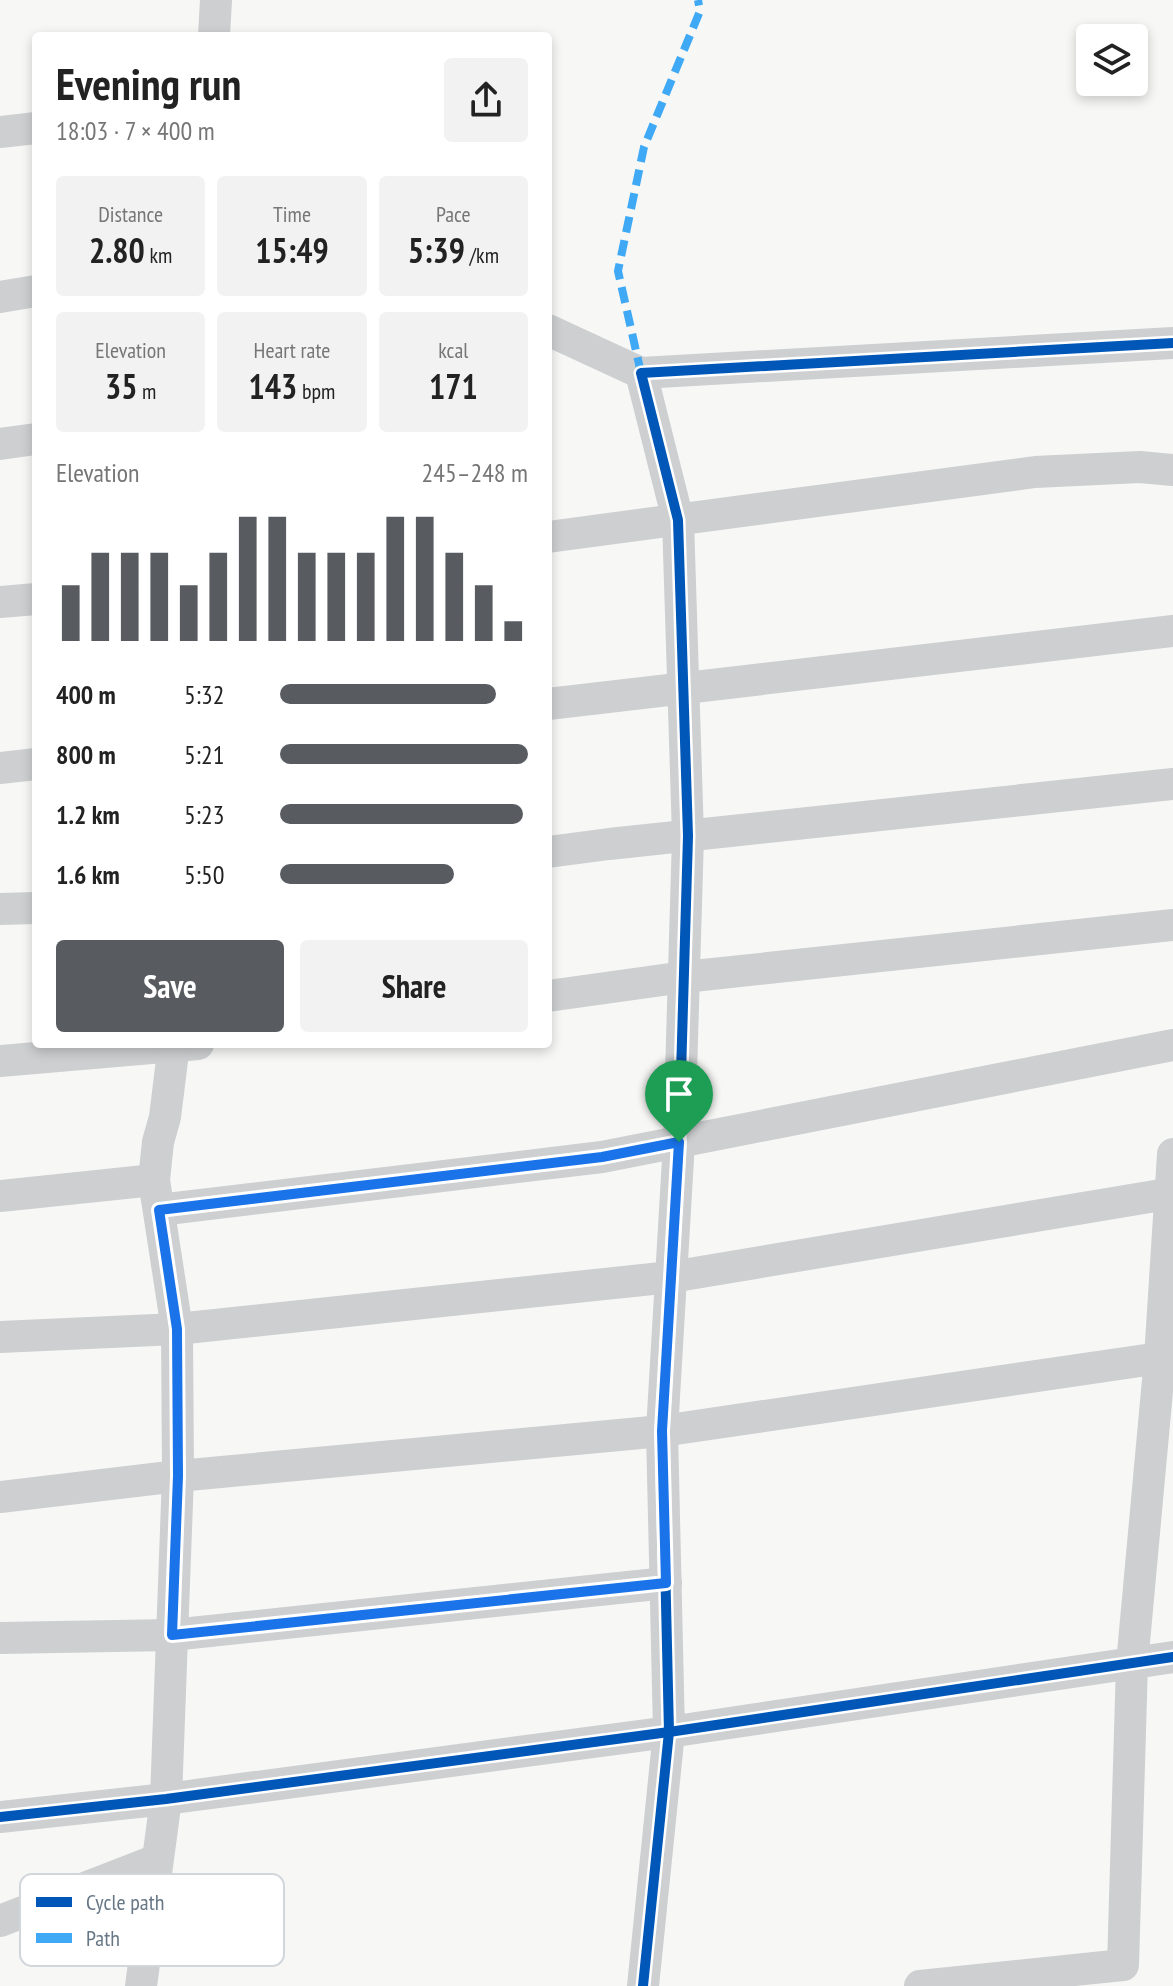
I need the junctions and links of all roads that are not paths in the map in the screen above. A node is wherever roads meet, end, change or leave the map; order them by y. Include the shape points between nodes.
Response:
1 (216, 0) edge
2 (214, 32) edge
3 (32, 128) edge
4 (0, 132) edge
5 (32, 292) edge
6 (0, 297) edge
7 (552, 332) edge
8 (1173, 343) edge
9 (641, 373) junction
10 (32, 440) edge
11 (0, 444) edge
12 (1173, 470) edge
13 (678, 520) junction
14 (552, 536) edge
15 (32, 599) edge
16 (0, 602) edge
17 (1173, 631) edge
18 (683, 688) junction
19 (552, 704) edge
20 (32, 764) edge
21 (0, 768) edge
22 (1173, 784) edge
23 (688, 836) junction
24 (552, 851) edge
25 (32, 908) edge
26 (0, 909) edge
27 (1173, 925) edge
28 (684, 977) junction
29 (552, 995) edge
30 (1173, 1045) edge
31 (148, 1048) edge
32 (181, 1048) edge
33 (0, 1061) edge
34 (679, 1142) junction
35 (1173, 1154) edge
36 (1172, 1193) edge
37 (156, 1195) junction
38 (0, 1196) edge
39 (671, 1277) junction
40 (177, 1329) junction
41 (0, 1337) edge
42 (1166, 1357) edge
43 (662, 1431) junction
44 (178, 1476) junction
45 (0, 1497) edge
46 (666, 1583) junction
47 (172, 1635) junction
48 (0, 1638) edge
49 (1173, 1657) edge
50 (1132, 1664) junction
51 (669, 1732) junction
52 (166, 1799) junction
53 (0, 1817) edge
54 (157, 1860) junction
55 (121, 1874) edge
56 (155, 1874) edge
57 (20, 1913) edge
58 (0, 1921) edge
59 (144, 1966) edge
60 (141, 1986) edge
61 (643, 1986) edge
62 (920, 1986) edge

1 - 2 street
3 - 4 street
5 - 6 street
7 - 9 street
8 - 9 street
9 - 13 street
10 - 11 street
12 - 13 street via 1035,472
13 - 14 street
13 - 18 street
15 - 16 street
17 - 18 street
18 - 19 street
18 - 23 street
20 - 21 street
22 - 23 street
23 - 24 street
23 - 28 street
25 - 26 street
27 - 28 street
28 - 29 street
28 - 34 street
30 - 34 street
31 - 33 street
32 - 37 street via 158,1142
34 - 37 street via 602,1157
34 - 39 street
35 - 36 street
36 - 39 street
36 - 42 street
37 - 38 street
37 - 40 street
39 - 40 street
39 - 43 street
40 - 41 street
40 - 44 street
42 - 43 street
42 - 50 street
43 - 44 street
43 - 46 street
44 - 45 street
44 - 47 street
46 - 47 street
46 - 51 street
47 - 48 street
47 - 52 street
49 - 50 street
50 - 51 street
50 - 62 street via 1123,1965
51 - 52 street
51 - 61 street
52 - 53 street
52 - 54 street
54 - 55 street
54 - 56 street
57 - 58 street
59 - 60 street

